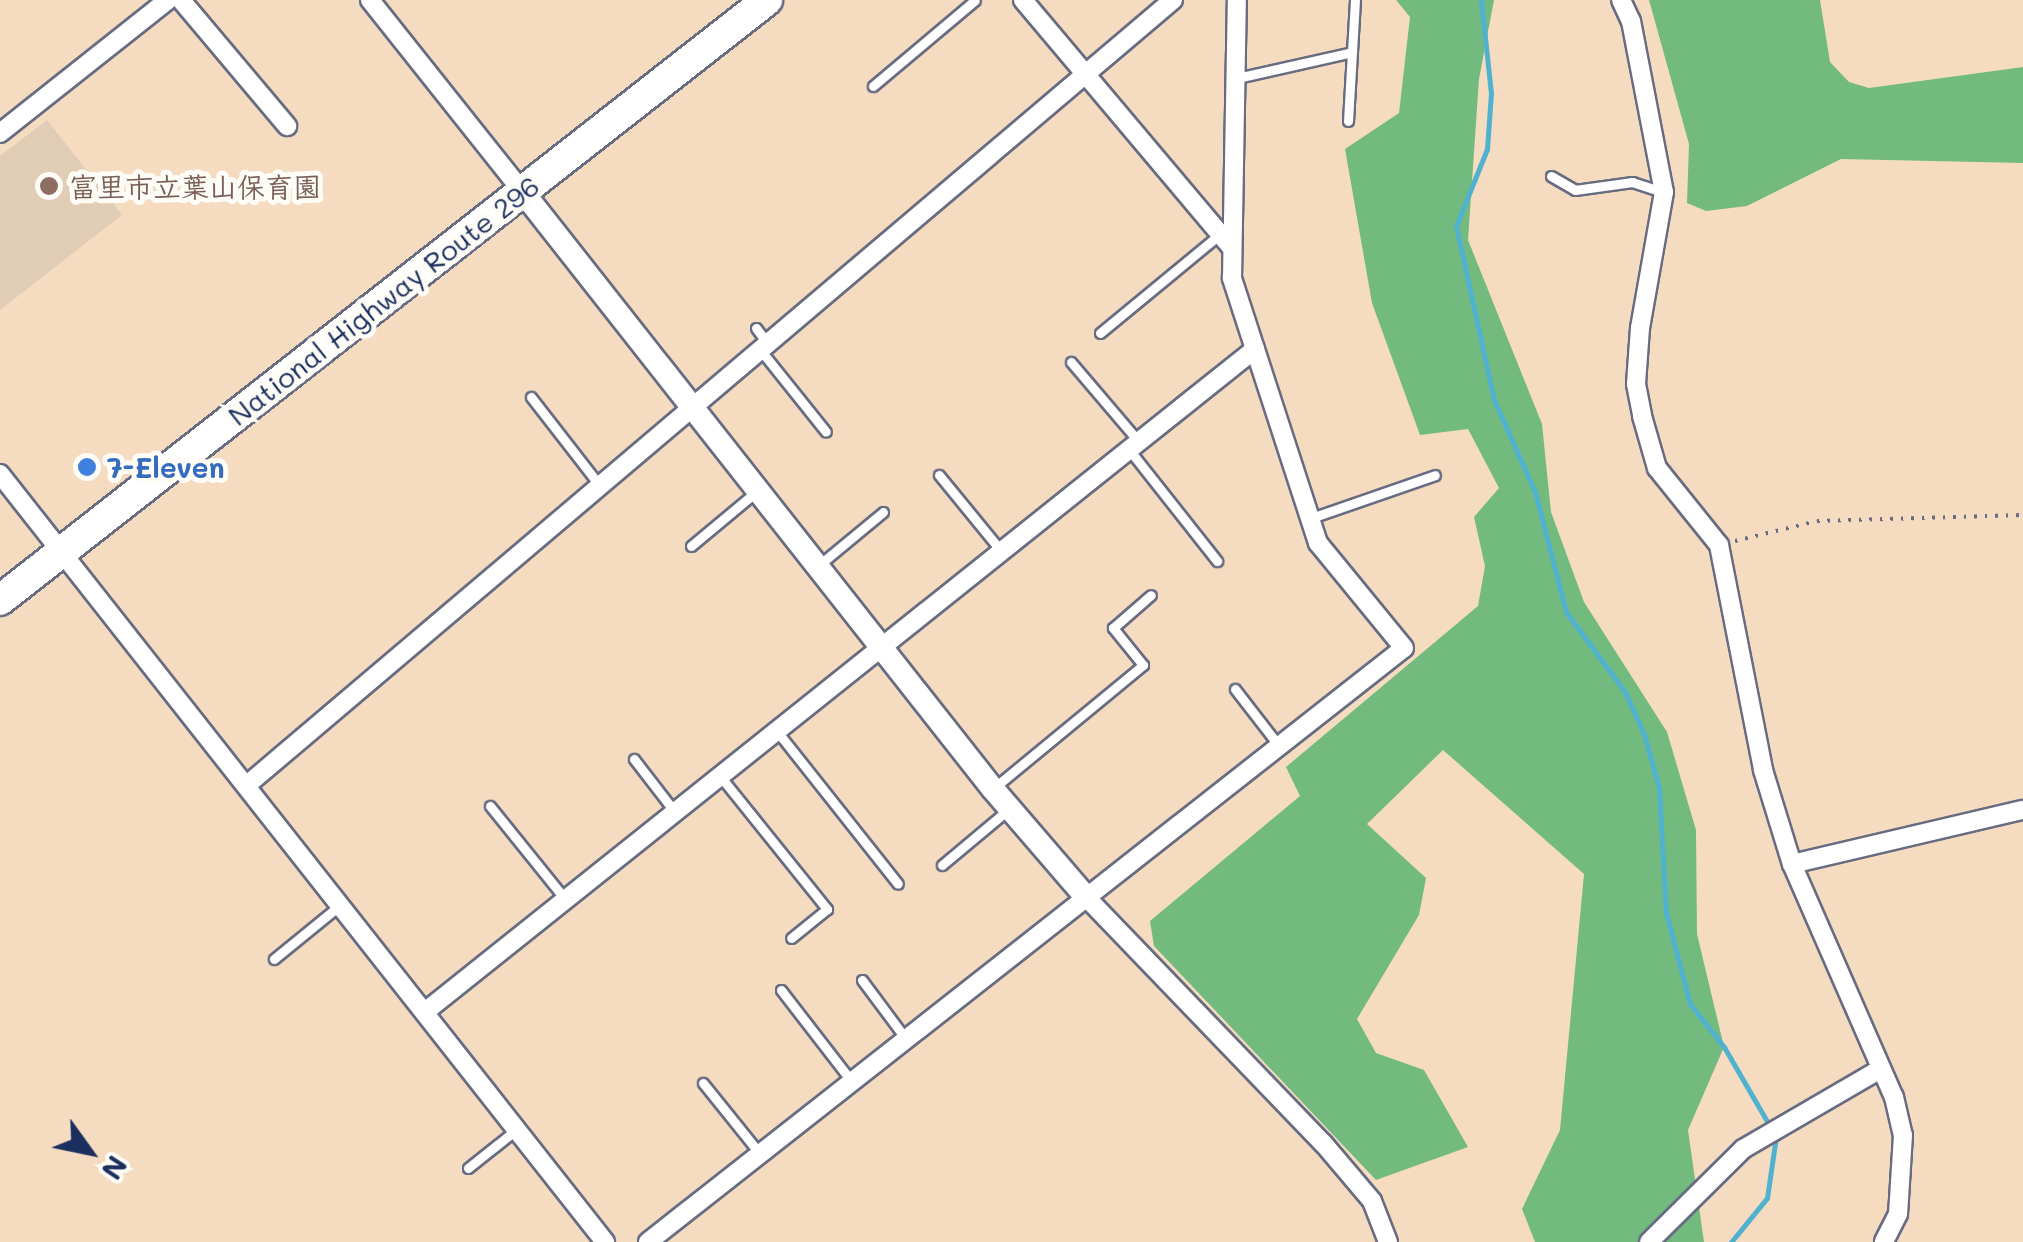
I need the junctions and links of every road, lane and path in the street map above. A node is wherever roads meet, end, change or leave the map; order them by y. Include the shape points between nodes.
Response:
1 (168, 0) edge
2 (181, 0) edge
3 (370, 0) edge
4 (766, 0) edge
5 (975, 0) edge
6 (1022, 0) edge
7 (1172, 0) edge
8 (1237, 0) edge
9 (1355, 0) edge
10 (1621, 0) edge
11 (1352, 52) junction
12 (1085, 75) junction
13 (1237, 78) junction
14 (873, 86) dead end
15 (1348, 121) dead end
16 (286, 126) dead end
17 (0, 134) edge
18 (1551, 176) dead end
19 (522, 192) junction
20 (1664, 192) junction
21 (1225, 240) junction
22 (756, 328) dead end
23 (1100, 333) dead end
24 (766, 349) junction
25 (1255, 349) junction
26 (1071, 362) dead end
27 (531, 398) dead end
28 (693, 410) junction
29 (826, 432) dead end
30 (1136, 448) junction
31 (0, 474) edge
32 (1436, 475) dead end
33 (939, 476) dead end
34 (600, 486) junction
35 (757, 492) junction
36 (883, 512) dead end
37 (2023, 515) edge
38 (1309, 519) junction
39 (1719, 545) junction
40 (691, 546) dead end
41 (1002, 552) junction
42 (60, 553) junction
43 (1217, 561) dead end
44 (817, 567) junction
45 (1151, 595) dead end
46 (0, 600) edge
47 (881, 649) junction
48 (1235, 689) dead end
49 (776, 730) junction
50 (1280, 746) junction
51 (634, 759) dead end
52 (719, 774) junction
53 (247, 785) junction
54 (993, 789) junction
55 (490, 806) dead end
56 (1010, 808) junction
57 (674, 810) junction
58 (2023, 810) edge
59 (1792, 864) junction
60 (942, 865) dead end
61 (898, 884) dead end
62 (1086, 897) junction
63 (565, 899) junction
64 (341, 904) junction
65 (791, 938) dead end
66 (274, 959) dead end
67 (862, 980) dead end
68 (781, 990) dead end
69 (426, 1012) junction
70 (906, 1039) junction
71 (1879, 1070) junction
72 (852, 1082) junction
73 (703, 1083) dead end
74 (517, 1129) junction
75 (760, 1154) junction
76 (468, 1168) dead end
77 (605, 1242) edge
78 (648, 1242) edge
79 (1388, 1242) edge
80 (1649, 1242) edge
81 (1884, 1242) edge

1 - 17 street
2 - 16 street
3 - 19 street
4 - 19 highway, National Highway Route 296
5 - 14 lane
6 - 12 street
7 - 12 street
8 - 13 street
9 - 11 lane
10 - 20 street via 1631,20
11 - 13 lane
11 - 15 lane
12 - 21 street
12 - 24 street
13 - 21 street
18 - 20 lane via 1575,190 1632,182
19 - 28 street
19 - 42 highway, National Highway Route 296
20 - 39 street via 1636,384 1657,468
21 - 23 lane
21 - 25 street
22 - 24 lane
24 - 28 street
24 - 29 lane
25 - 30 street
25 - 38 street
26 - 30 lane
27 - 34 lane
28 - 34 street
28 - 35 street
30 - 41 street
30 - 43 lane
31 - 42 street
32 - 38 lane
33 - 41 lane
34 - 53 street
35 - 40 lane
35 - 44 street
36 - 44 lane
37 - 39 path via 1817,521
38 - 50 street via 1318,543 1404,648
39 - 59 street via 1763,770
41 - 47 street
42 - 46 highway, National Highway Route 296
42 - 53 street
44 - 47 street
45 - 54 lane via 1113,628 1143,665
47 - 49 street
47 - 54 street
48 - 50 lane
49 - 52 street
49 - 61 lane
50 - 62 street
51 - 57 lane
52 - 57 street
52 - 65 lane via 827,909
53 - 64 street
54 - 56 street
55 - 63 lane
56 - 60 lane
56 - 62 street
57 - 63 street
58 - 59 street
59 - 71 street
62 - 70 street
62 - 79 street via 1324,1143 1372,1202
63 - 69 street
64 - 66 lane
64 - 69 street
67 - 70 lane
68 - 72 lane
69 - 74 street
70 - 72 street
71 - 80 street via 1743,1149
71 - 81 street via 1903,1136 1898,1214
72 - 75 street
73 - 75 lane
74 - 76 lane
74 - 77 street
75 - 78 street

